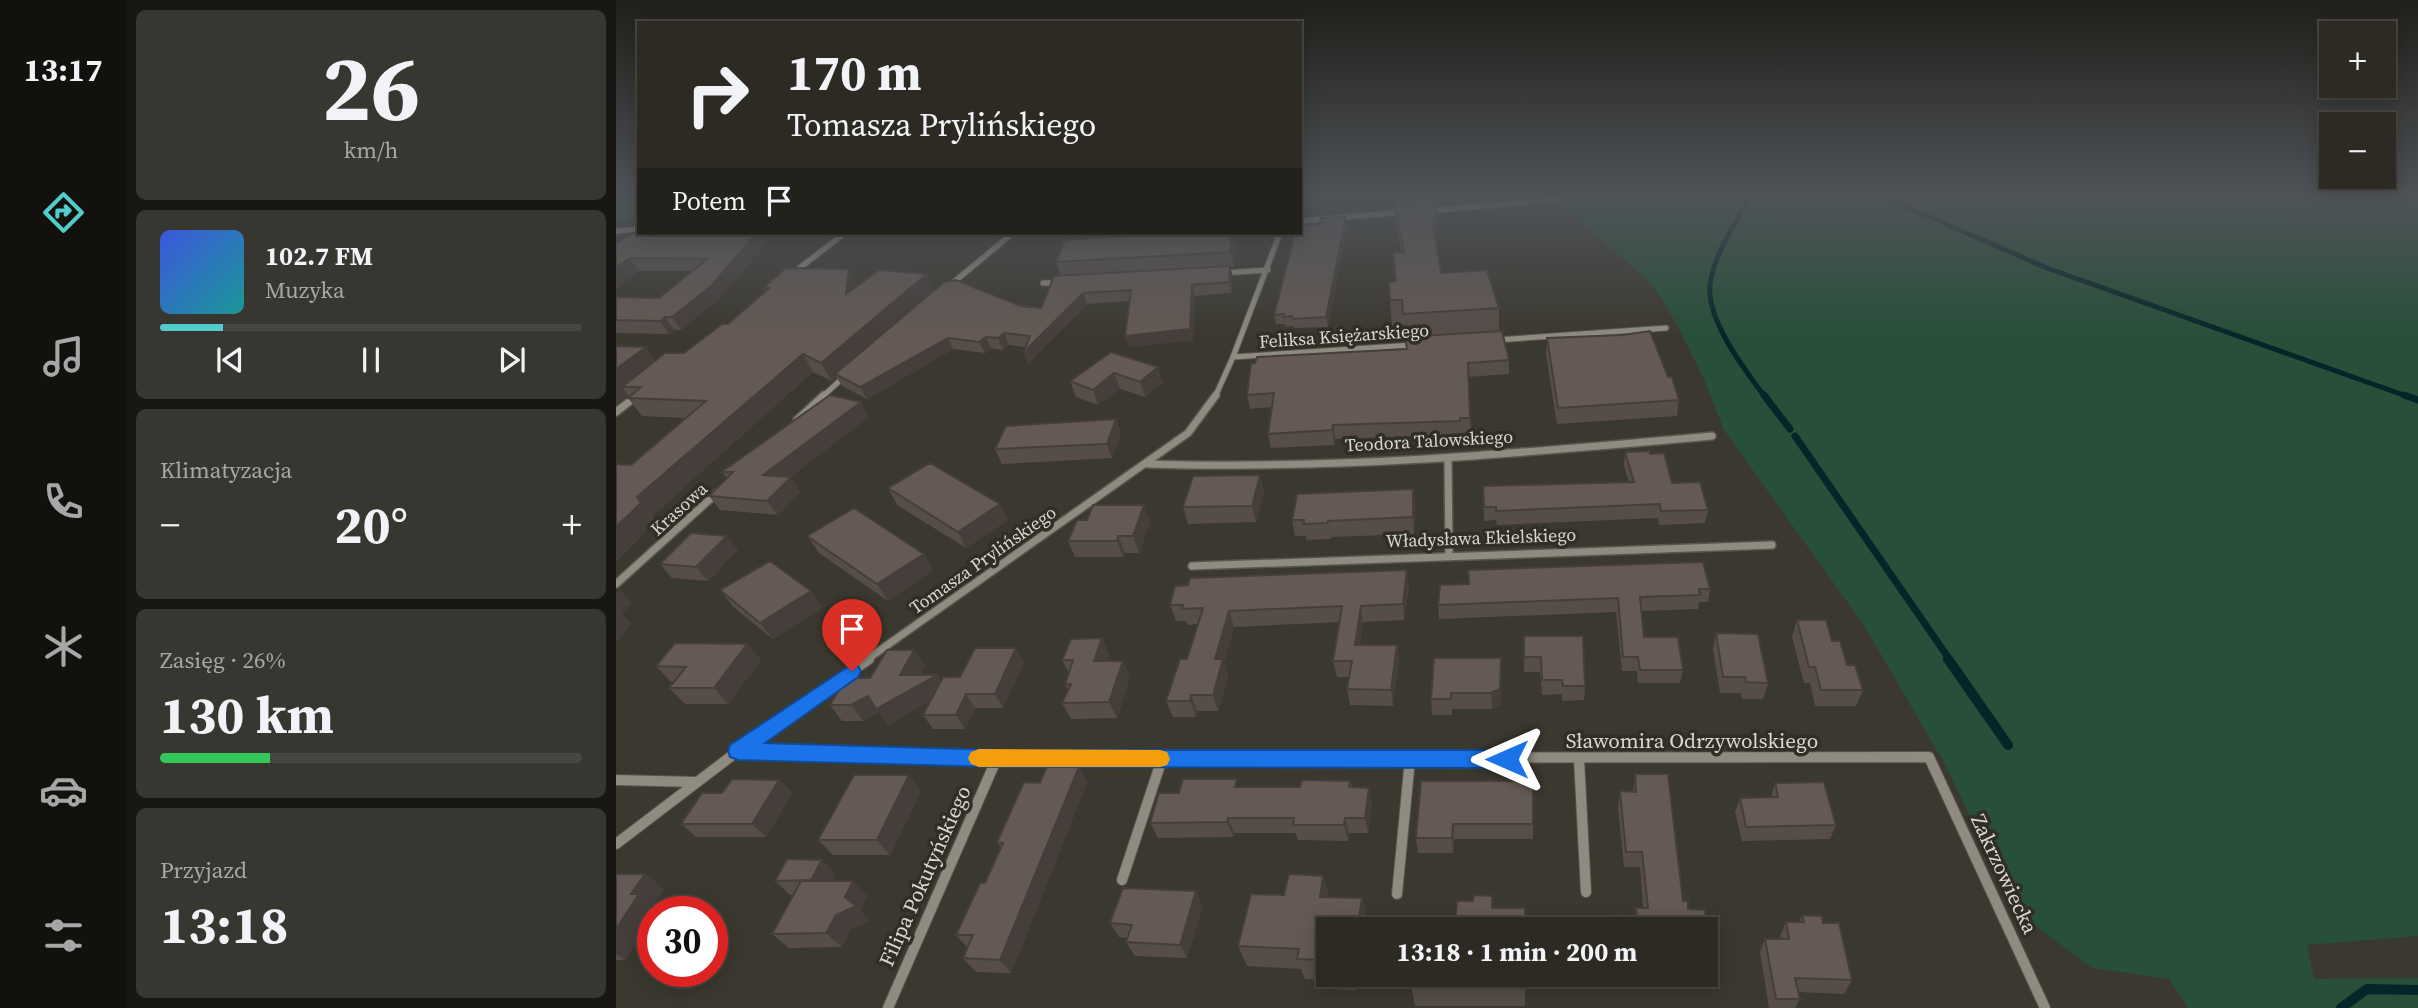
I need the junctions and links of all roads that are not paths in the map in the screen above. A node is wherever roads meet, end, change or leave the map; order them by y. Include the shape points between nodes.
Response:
1 (831, 244) edge
2 (1000, 244) edge
3 (1276, 244) edge
4 (1268, 270) junction
5 (1215, 273) edge
6 (790, 275) edge
7 (1070, 282) edge
8 (1043, 283) dead end
9 (944, 290) edge
10 (1666, 328) dead end
11 (1484, 341) edge
12 (1428, 344) edge
13 (1233, 357) junction
14 (853, 369) edge
15 (649, 387) edge
16 (616, 412) edge
17 (791, 425) edge
18 (1712, 436) dead end
19 (1448, 458) junction
20 (1148, 464) junction
21 (729, 481) edge
22 (1772, 545) dead end
23 (1449, 555) junction
24 (1192, 566) dead end
25 (616, 584) edge
26 (738, 751) junction
27 (1929, 757) joint
28 (997, 758) junction
29 (1162, 759) junction
30 (1410, 759) junction
31 (1579, 759) junction
32 (616, 780) edge
33 (696, 782) junction
34 (616, 844) edge
35 (1122, 880) dead end
36 (1586, 892) dead end
37 (1397, 894) dead end
38 (888, 1008) edge
39 (2045, 1008) edge

1 - 6 street
2 - 9 street
3 - 4 street, Tomasza Prylińskiego
4 - 5 street
4 - 13 street, Tomasza Prylińskiego
7 - 8 street
10 - 11 street
12 - 13 street, Feliksa Księżarskiego
13 - 20 street, Tomasza Prylińskiego via 1213,401 1188,433
14 - 17 street
15 - 16 street
18 - 19 street, Teodora Talowskiego
19 - 20 street, Teodora Talowskiego via 1220,467
19 - 23 street
20 - 26 street, Tomasza Prylińskiego
21 - 25 street, Krasowa
22 - 23 street, Władysława Ekielskiego
23 - 24 street, Władysława Ekielskiego
26 - 28 street, Sławomira Odrzywolskiego
26 - 33 street, Tomasza Prylińskiego
27 - 31 street, Sławomira Odrzywolskiego
27 - 39 street, Zakrzowiecka
28 - 29 street, Sławomira Odrzywolskiego
28 - 38 street, Filipa Pokutyńskiego
29 - 30 street, Sławomira Odrzywolskiego
29 - 35 street
30 - 31 street, Sławomira Odrzywolskiego
30 - 37 street
31 - 36 street
32 - 33 street
33 - 34 street, Tomasza Prylińskiego

